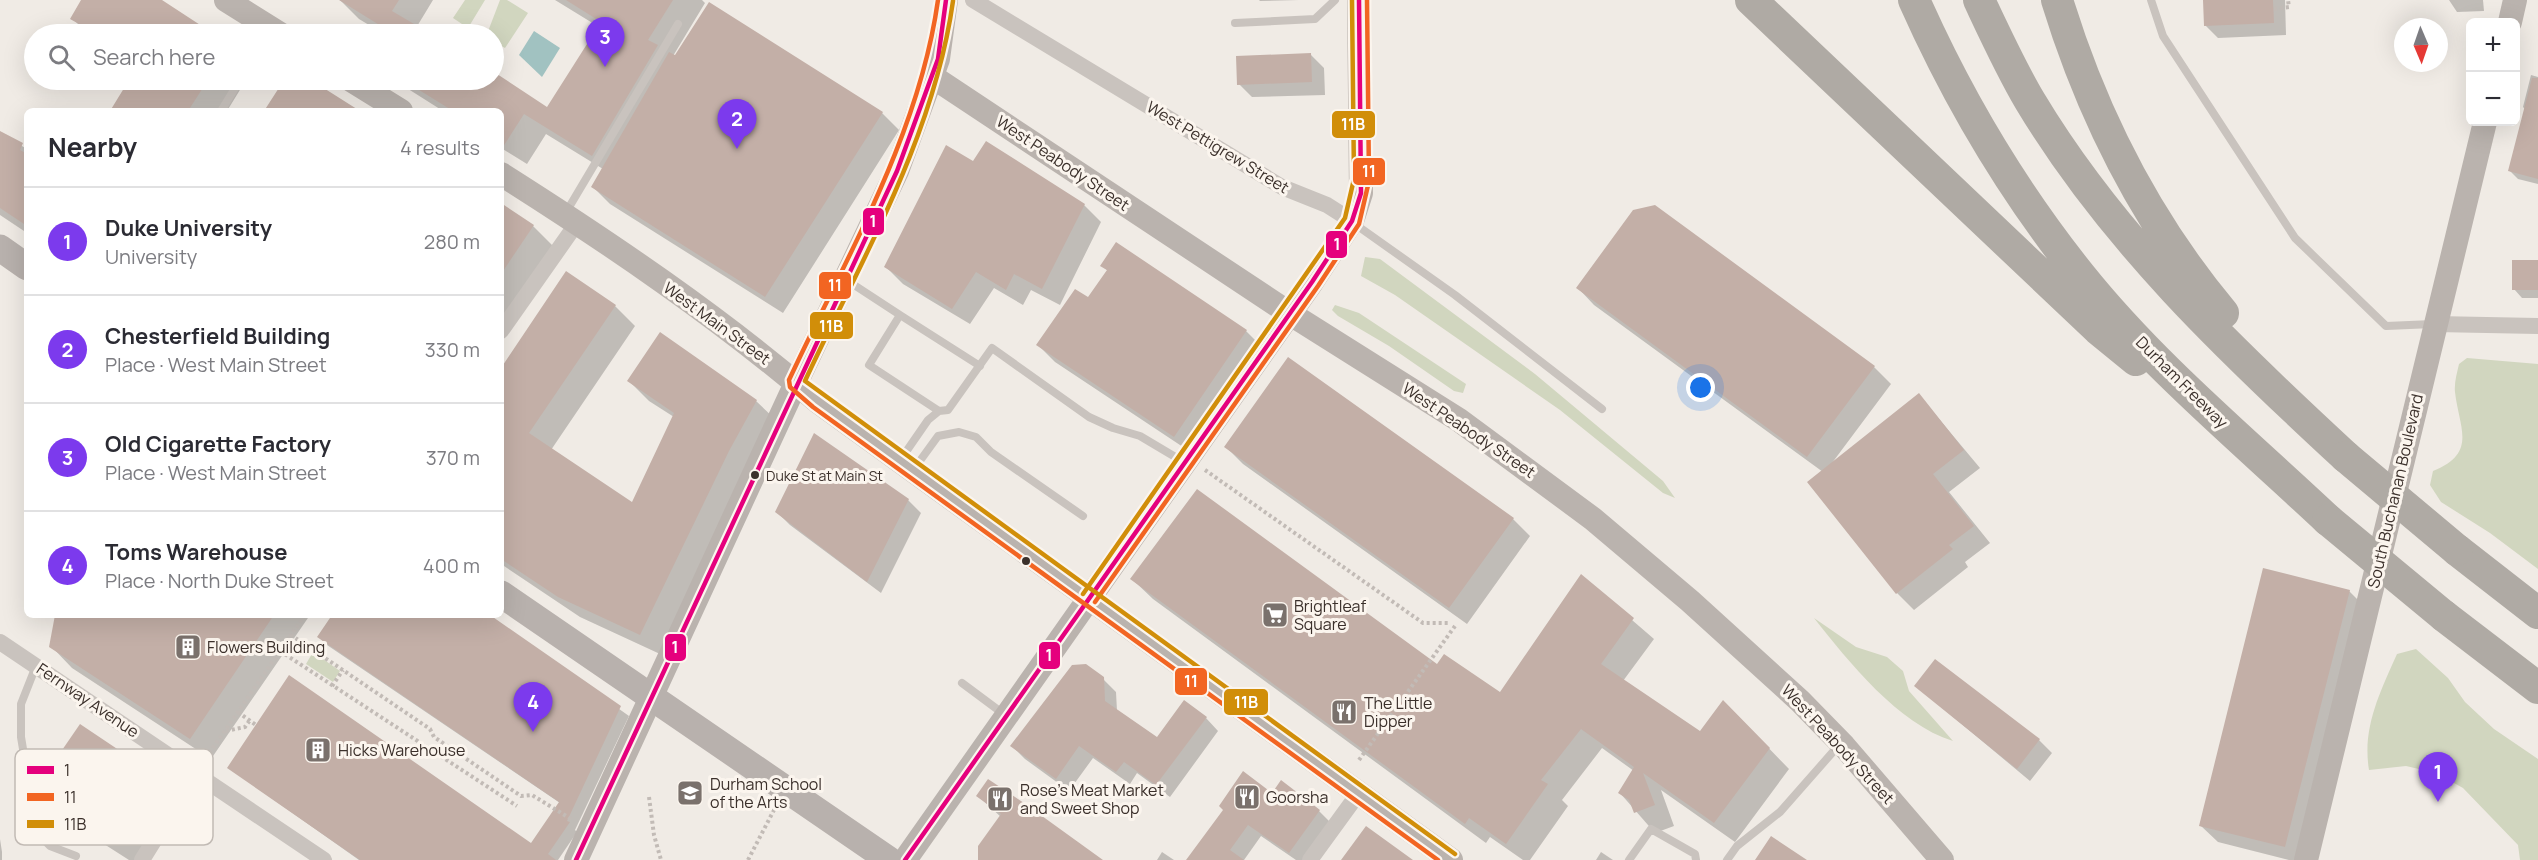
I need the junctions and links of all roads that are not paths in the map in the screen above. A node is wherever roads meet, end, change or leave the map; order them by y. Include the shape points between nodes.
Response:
1 (226, 0) edge
2 (946, 0) edge
3 (973, 0) edge
4 (1335, 0) edge
5 (1359, 0) edge
6 (1751, 0) edge
7 (1914, 0) edge
8 (1979, 0) edge
9 (2057, 0) edge
10 (2151, 0) edge
11 (2515, 0) edge
12 (2511, 18) edge
13 (1235, 23) dead end
14 (260, 24) edge
15 (678, 24) dead end
16 (933, 77) junction
17 (234, 90) edge
18 (367, 90) edge
19 (222, 108) edge
20 (396, 108) edge
21 (2484, 126) edge
22 (504, 176) edge
23 (571, 219) junction
24 (1352, 221) junction
25 (0, 248) edge
26 (24, 265) edge
27 (845, 279) junction
28 (1289, 313) junction
29 (900, 315) junction
30 (2435, 324) junction
31 (504, 326) edge
32 (2538, 326) edge
33 (980, 366) junction
34 (2167, 370) junction
35 (2262, 378) junction
36 (796, 382) junction
37 (1602, 409) dead end
38 (939, 411) junction
39 (907, 464) junction
40 (1193, 465) junction
41 (1083, 516) dead end
42 (504, 596) edge
43 (1089, 597) junction
44 (2538, 612) edge
45 (0, 642) edge
46 (36, 666) junction
47 (962, 683) dead end
48 (2538, 688) edge
49 (651, 698) junction
50 (1006, 715) junction
51 (1841, 743) junction
52 (23, 749) edge
53 (161, 749) edge
54 (213, 784) edge
55 (1358, 794) junction
56 (49, 845) edge
57 (151, 845) edge
58 (76, 856) dead end
59 (142, 860) edge
60 (324, 860) edge
61 (576, 860) edge
62 (889, 860) edge
63 (905, 860) edge
64 (1310, 860) edge
65 (1451, 860) edge
66 (1631, 860) edge
67 (1696, 860) edge
68 (1727, 860) edge
69 (1942, 860) edge
70 (2306, 860) edge

1 - 14 main road
2 - 16 main road
3 - 24 street, West Pettigrew Street via 1282,187 1327,204
4 - 13 lane via 1315,19
5 - 24 main road via 1362,180
6 - 34 highway via 2132,359
7 - 34 highway, Durham Freeway via 1966,108 2022,199 2081,277
8 - 35 highway via 2030,101 2092,192 2185,300
9 - 35 highway via 2104,125 2130,177 2177,252 2234,327
10 - 30 lane via 2163,36 2306,250 2386,326
11 - 12 main road
15 - 23 lane
16 - 27 main road via 897,171
16 - 28 main road, West Peabody Street
17 - 19 lane
18 - 20 main road
21 - 30 main road, South Buchanan Boulevard
22 - 23 main road, West Main Street
23 - 31 street
23 - 36 main road, West Main Street
24 - 28 main road
24 - 37 lane, West Pettigrew Street
25 - 26 main road
27 - 29 lane
27 - 36 main road
28 - 40 main road
28 - 51 main road, West Peabody Street via 1459,420 1593,519 1757,661
29 - 33 lane
29 - 38 lane via 869,365
30 - 32 street
30 - 70 main road, South Buchanan Boulevard
33 - 38 lane via 948,410
33 - 40 lane via 992,348 1089,417 1140,436
34 - 48 highway, Durham Freeway, bridge via 2328,520
35 - 44 highway, bridge via 2346,457
36 - 39 main road, West Main Street
36 - 49 main road
38 - 39 lane via 928,420
39 - 41 lane via 938,436 959,432 976,437 991,452
39 - 43 main road, West Main Street
40 - 43 main road
42 - 49 main road
43 - 50 main road
43 - 55 main road, West Main Street
45 - 46 street, Fernway Avenue
46 - 52 lane via 21,704
46 - 53 street, Fernway Avenue
47 - 50 lane
49 - 61 main road
49 - 62 main road
50 - 63 main road
51 - 68 lane via 1780,812 1737,846
51 - 69 main road, West Peabody Street
54 - 60 street, Fernway Avenue
55 - 64 street
55 - 65 main road, West Main Street
56 - 58 lane
57 - 59 street
66 - 67 lane via 1652,829 1695,854

